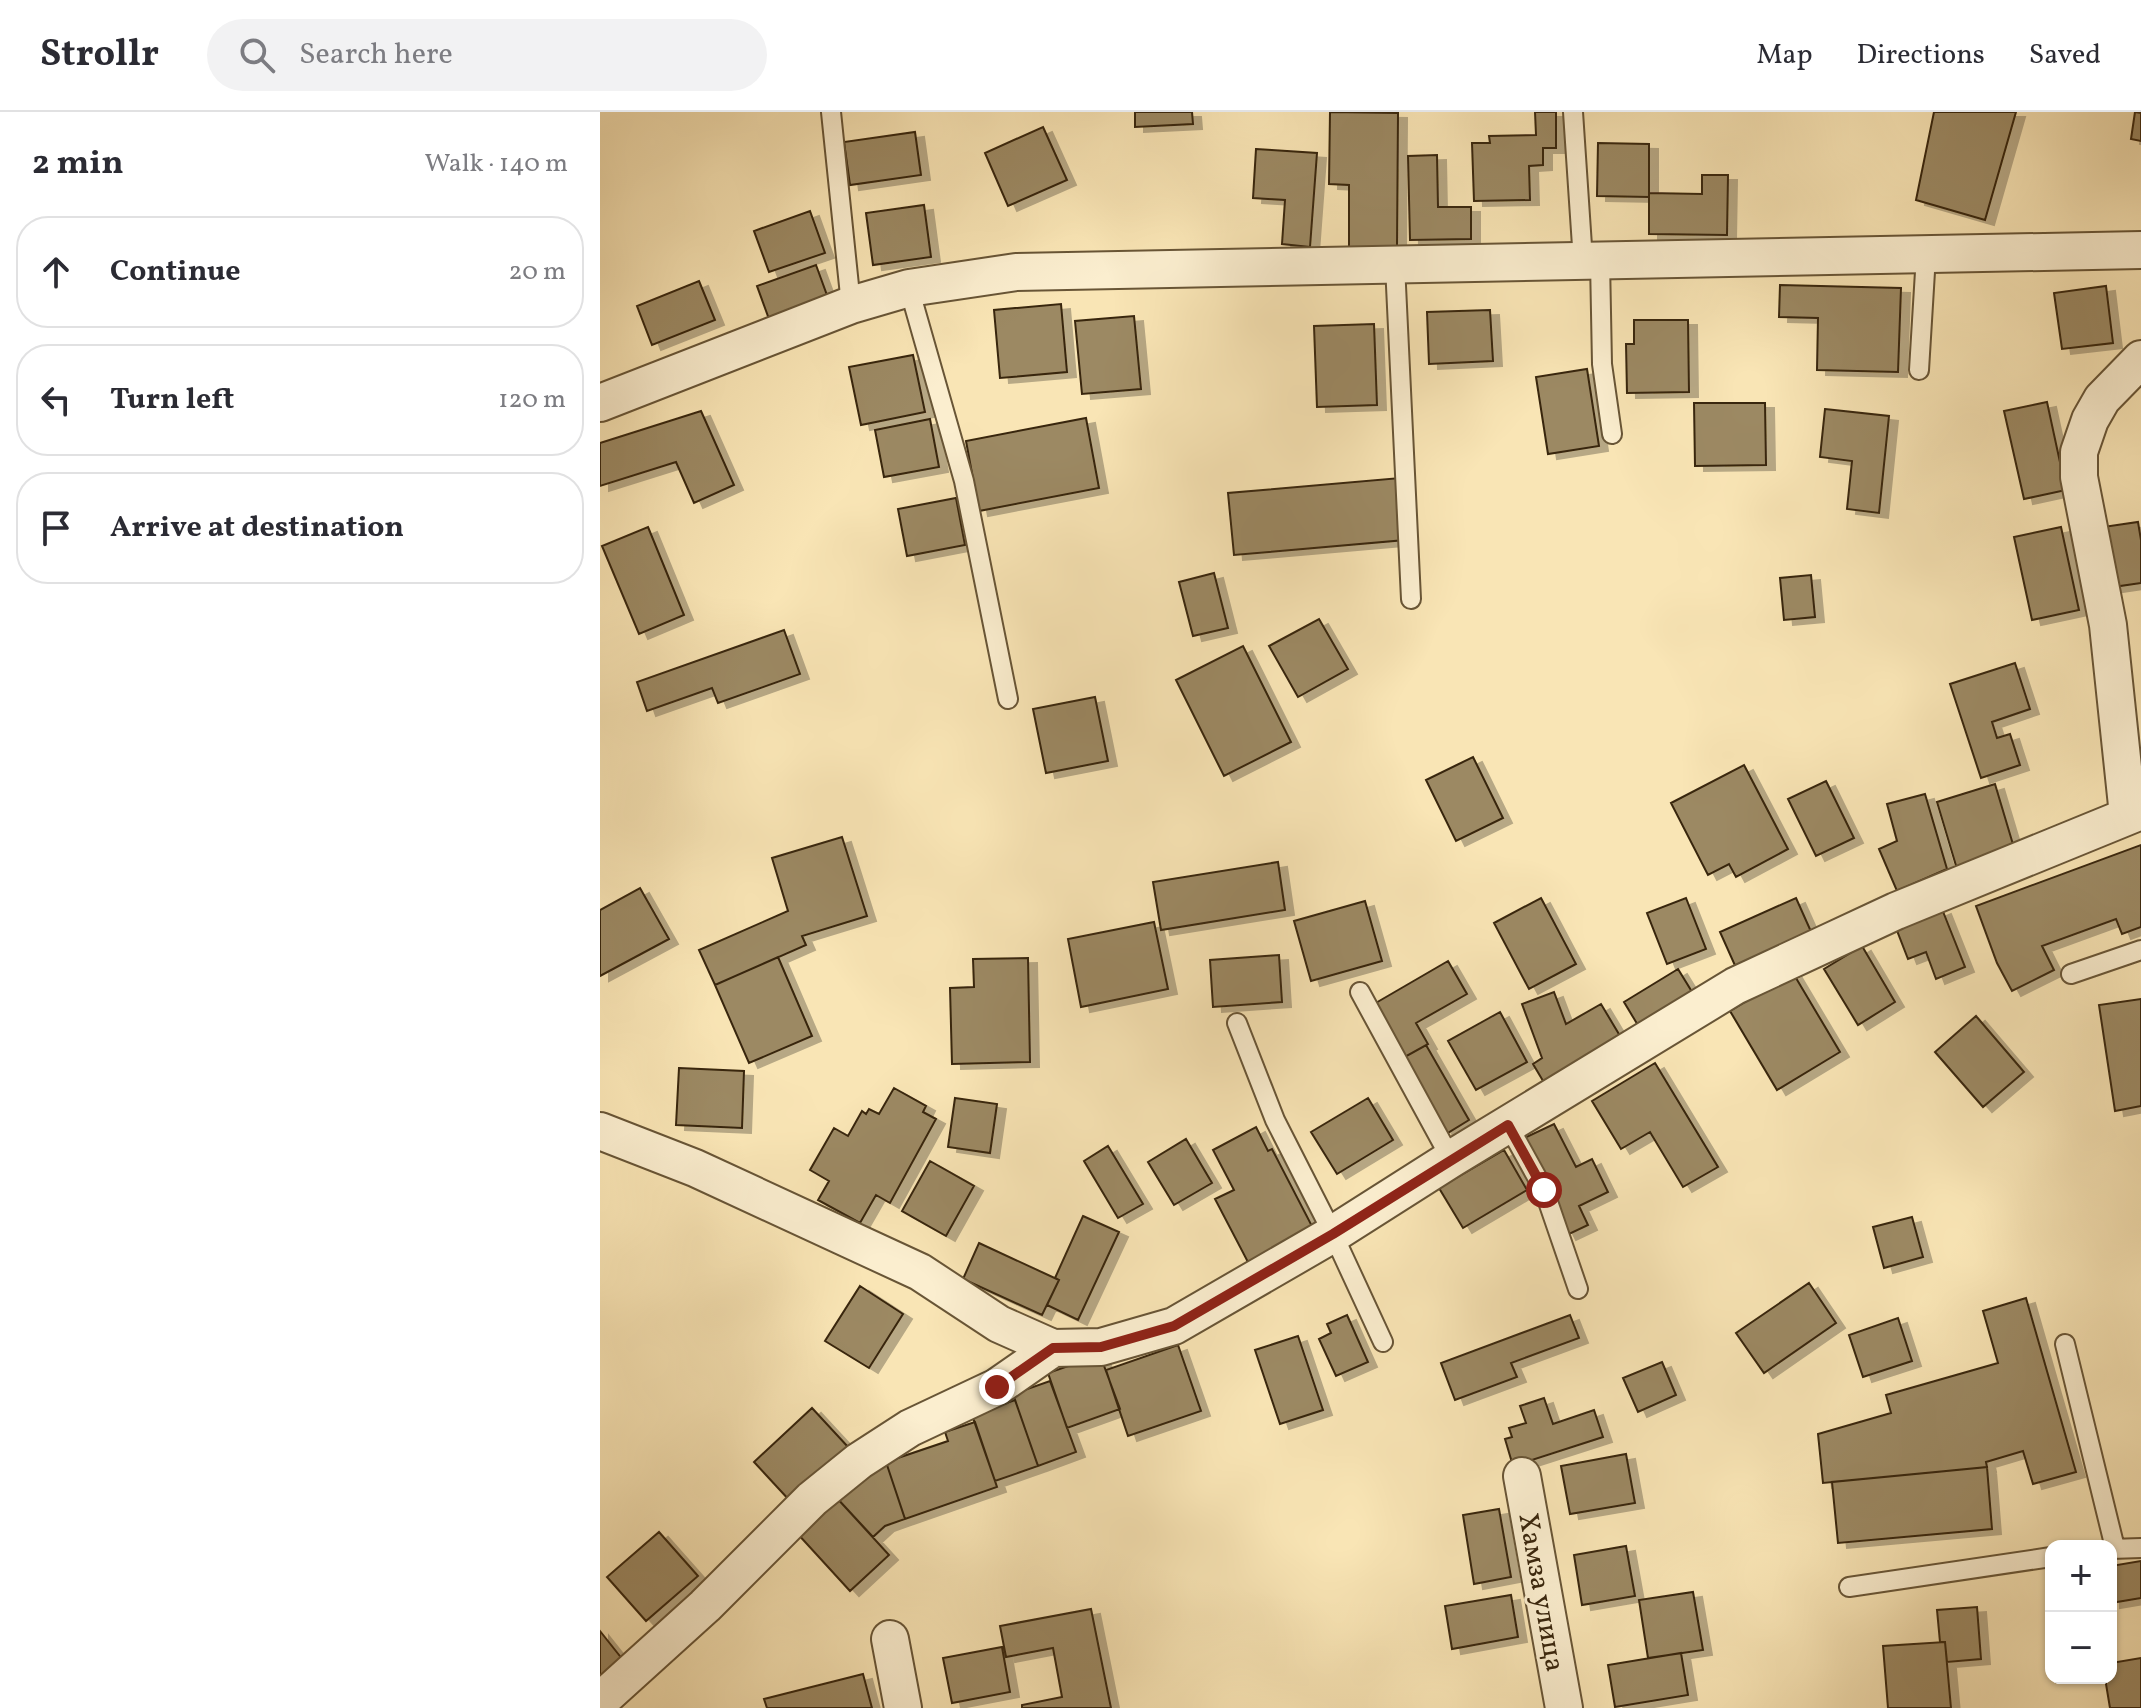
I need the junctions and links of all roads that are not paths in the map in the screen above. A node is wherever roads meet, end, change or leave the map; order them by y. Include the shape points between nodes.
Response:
1 (831, 112) edge
2 (1573, 112) edge
3 (2141, 250) edge
4 (1926, 255) junction
5 (1592, 261) junction
6 (1395, 265) junction
7 (909, 288) junction
8 (851, 305) junction
9 (2141, 359) edge
10 (1919, 370) dead end
11 (600, 403) edge
12 (1612, 434) dead end
13 (1411, 599) dead end
14 (1008, 699) dead end
15 (2134, 813) edge
16 (2141, 950) edge
17 (2071, 974) dead end
18 (1360, 992) dead end
19 (1237, 1023) dead end
20 (1508, 1125) junction
21 (600, 1131) edge
22 (1451, 1159) junction
23 (1333, 1234) junction
24 (1578, 1289) dead end
25 (1383, 1342) dead end
26 (2065, 1344) dead end
27 (1053, 1348) junction
28 (1522, 1476) dead end
29 (2111, 1540) edge
30 (2117, 1548) edge
31 (2141, 1548) edge
32 (2045, 1558) edge
33 (1849, 1587) dead end
34 (890, 1639) dead end
35 (600, 1701) edge
36 (903, 1708) edge
37 (1564, 1708) edge

1 - 8 lane
2 - 5 lane
3 - 4 street
4 - 5 street
4 - 10 lane
5 - 6 street
5 - 12 lane
6 - 7 street via 1016,272
6 - 13 lane
7 - 8 street
7 - 14 lane via 964,481
8 - 11 street
9 - 15 street via 2102,399 2079,452
15 - 20 street via 1896,911 1735,986
16 - 17 lane
18 - 22 lane
19 - 23 lane via 1275,1120
20 - 22 street
20 - 24 lane via 1544,1190
21 - 27 street via 695,1168 920,1272 999,1324
22 - 23 street
23 - 25 lane
23 - 27 street via 1174,1326 1101,1347
26 - 29 lane
27 - 35 street via 997,1387 910,1428 859,1461 812,1499
28 - 37 street, Хамза улица
30 - 31 lane
32 - 33 lane
34 - 36 street

